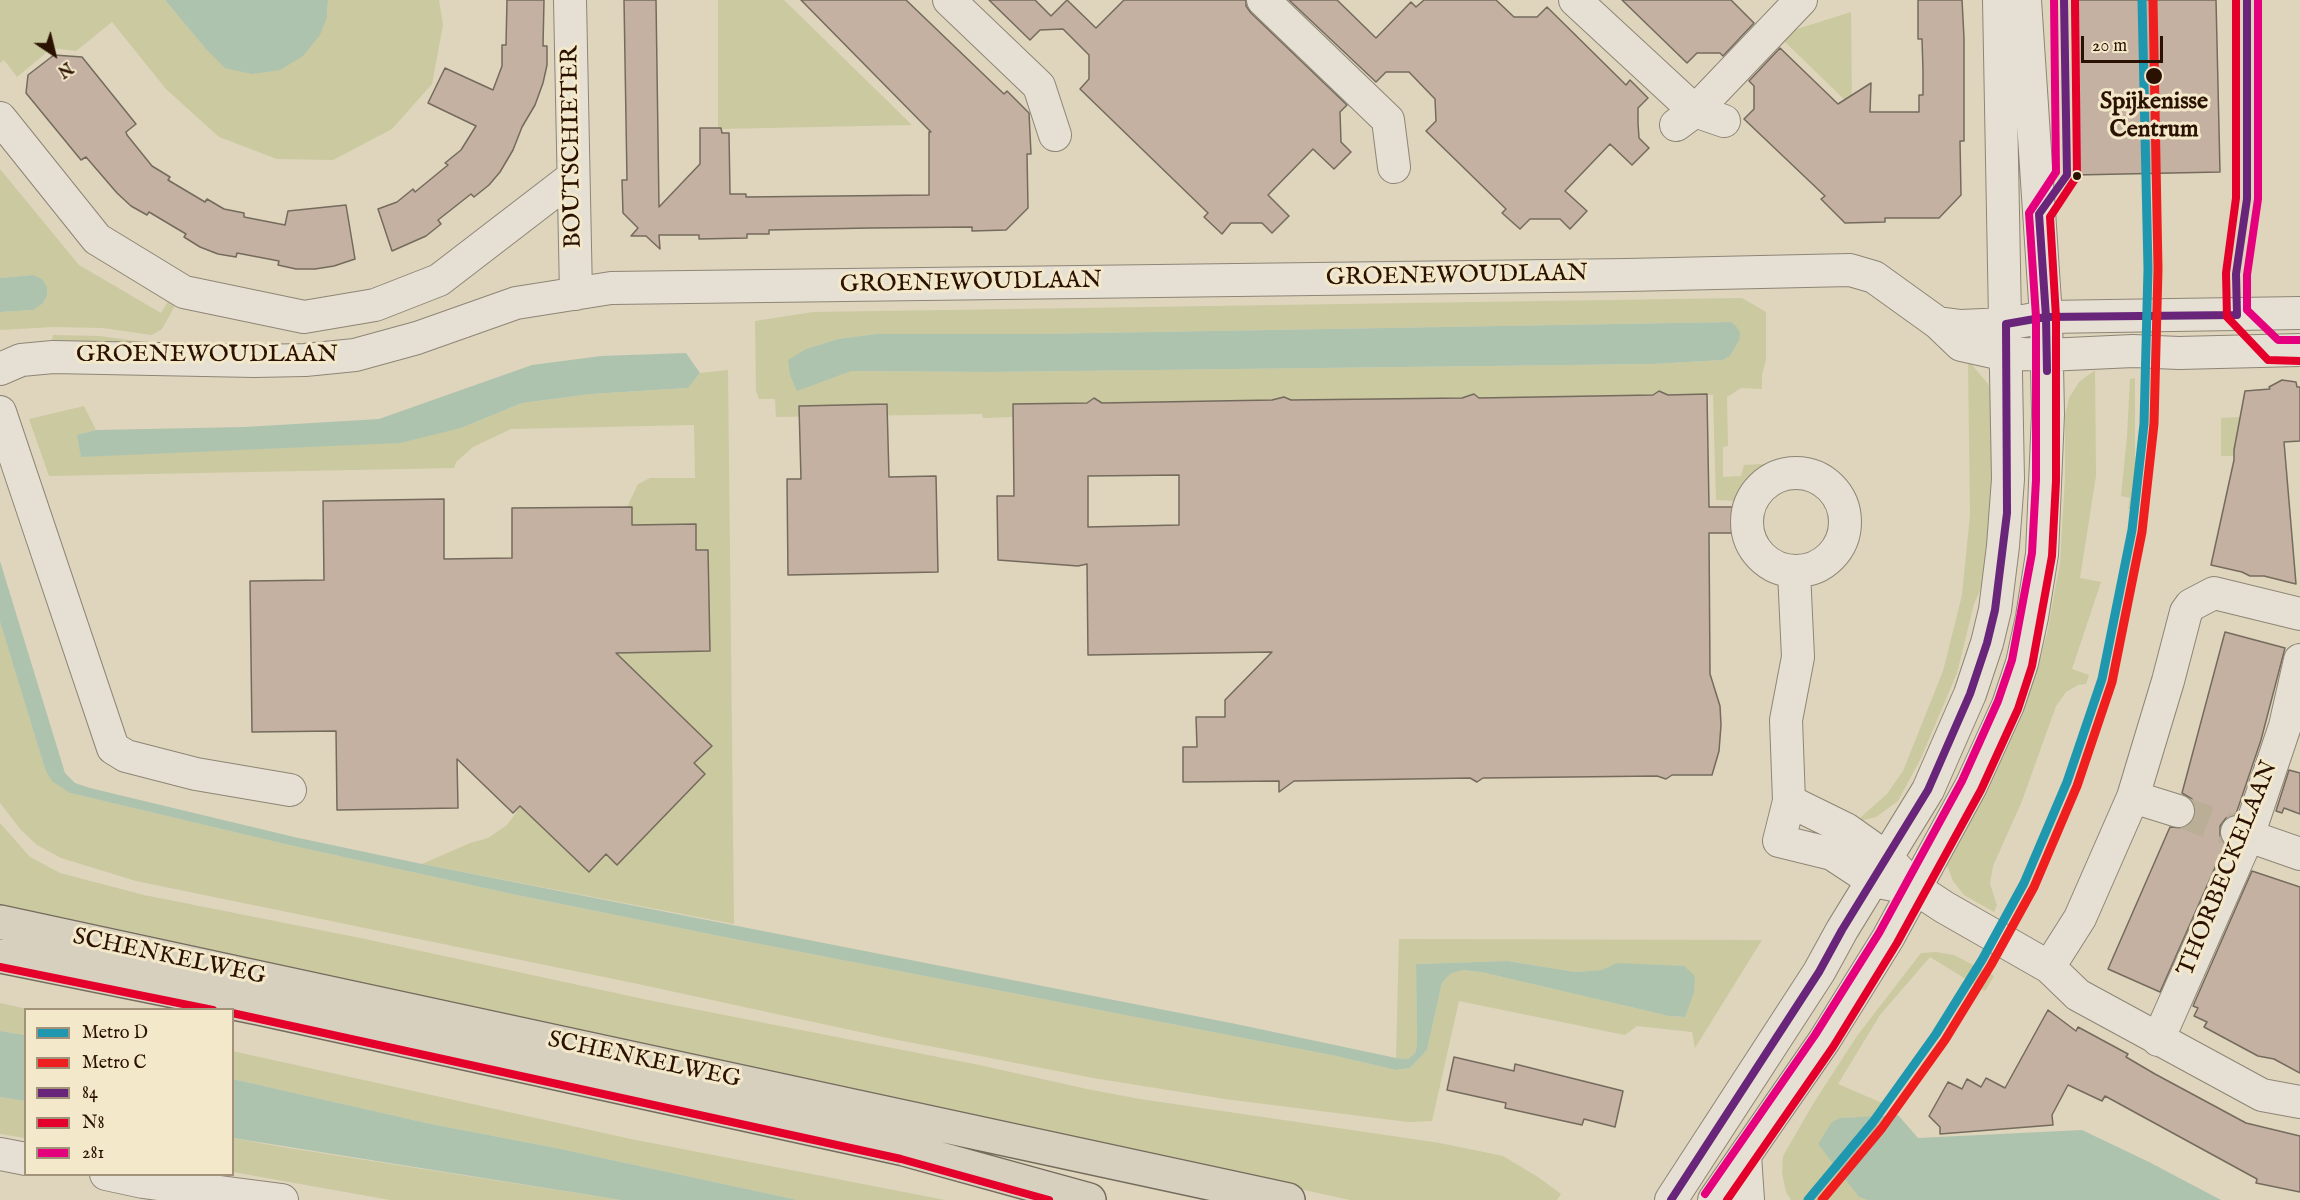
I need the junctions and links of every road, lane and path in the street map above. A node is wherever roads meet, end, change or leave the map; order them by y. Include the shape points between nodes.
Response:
1 (570, 0) edge
2 (949, 0) edge
3 (1263, 0) edge
4 (1575, 0) edge
5 (1801, 0) edge
6 (1999, 0) edge
7 (2025, 0) edge
8 (0, 118) edge
9 (1686, 118) junction
10 (1724, 122) dead end
11 (1055, 135) dead end
12 (1394, 167) dead end
13 (573, 177) junction
14 (576, 294) junction
15 (2300, 313) edge
16 (2046, 317) junction
17 (2005, 338) junction
18 (2300, 350) edge
19 (2047, 355) junction
20 (0, 369) edge
21 (0, 412) edge
22 (1794, 572) dead end
23 (2300, 614) edge
24 (2300, 660) edge
25 (290, 790) dead end
26 (2133, 797) junction
27 (1789, 801) junction
28 (2178, 811) tunnel mouth
29 (2242, 834) junction
30 (2300, 854) edge
31 (1880, 869) junction
32 (1915, 888) junction
33 (0, 922) edge
34 (0, 956) edge
35 (2049, 967) junction
36 (2158, 1040) junction
37 (2300, 1102) edge
38 (0, 1154) edge
39 (1745, 1155) junction
40 (24, 1159) edge
41 (110, 1176) edge
42 (141, 1191) edge
43 (282, 1200) edge
44 (1089, 1200) edge
45 (1288, 1200) edge
46 (1671, 1200) edge
47 (1714, 1200) edge
48 (1748, 1200) edge

1 - 13 street, BOUTSCHIETER
2 - 11 street via 1039,86
3 - 12 street via 1388,120
4 - 9 street
5 - 9 street
6 - 17 street
7 - 16 street
8 - 13 street via 97,239 184,292 304,316 375,305 439,280
9 - 10 street
13 - 14 street, BOUTSCHIETER
14 - 17 street, GROENEWOUDLAAN via 611,288 1850,270 1874,277 1938,323 1961,345
14 - 20 street, GROENEWOUDLAAN via 516,303 355,355 254,361 53,357 21,360
15 - 16 street
16 - 17 street
16 - 19 street
17 - 19 street
17 - 31 street via 2007,513 1995,610 1987,643 1947,750 1928,790
18 - 19 street
19 - 32 street via 2042,554 2022,663 1992,744
21 - 25 street via 113,748 126,756 196,774
22 - 27 street via 1798,657 1786,720
23 - 26 street via 2214,593 2192,605 2183,620
24 - 29 street, THORBECKELAAN via 2285,726
26 - 28 street
26 - 35 street via 2080,918
27 - 31 street via 1846,829
27 - 31 street via 1779,841
29 - 30 street
29 - 36 street, THORBECKELAAN
31 - 32 street
31 - 46 street via 1819,972
32 - 35 street
32 - 39 street via 1824,1041
33 - 45 main road, SCHENKELWEG
34 - 44 main road, SCHENKELWEG via 259,1008 903,1149
35 - 36 street via 2078,995
36 - 37 street via 2262,1095
38 - 40 street
39 - 47 street
39 - 48 street
41 - 42 street
42 - 43 street

